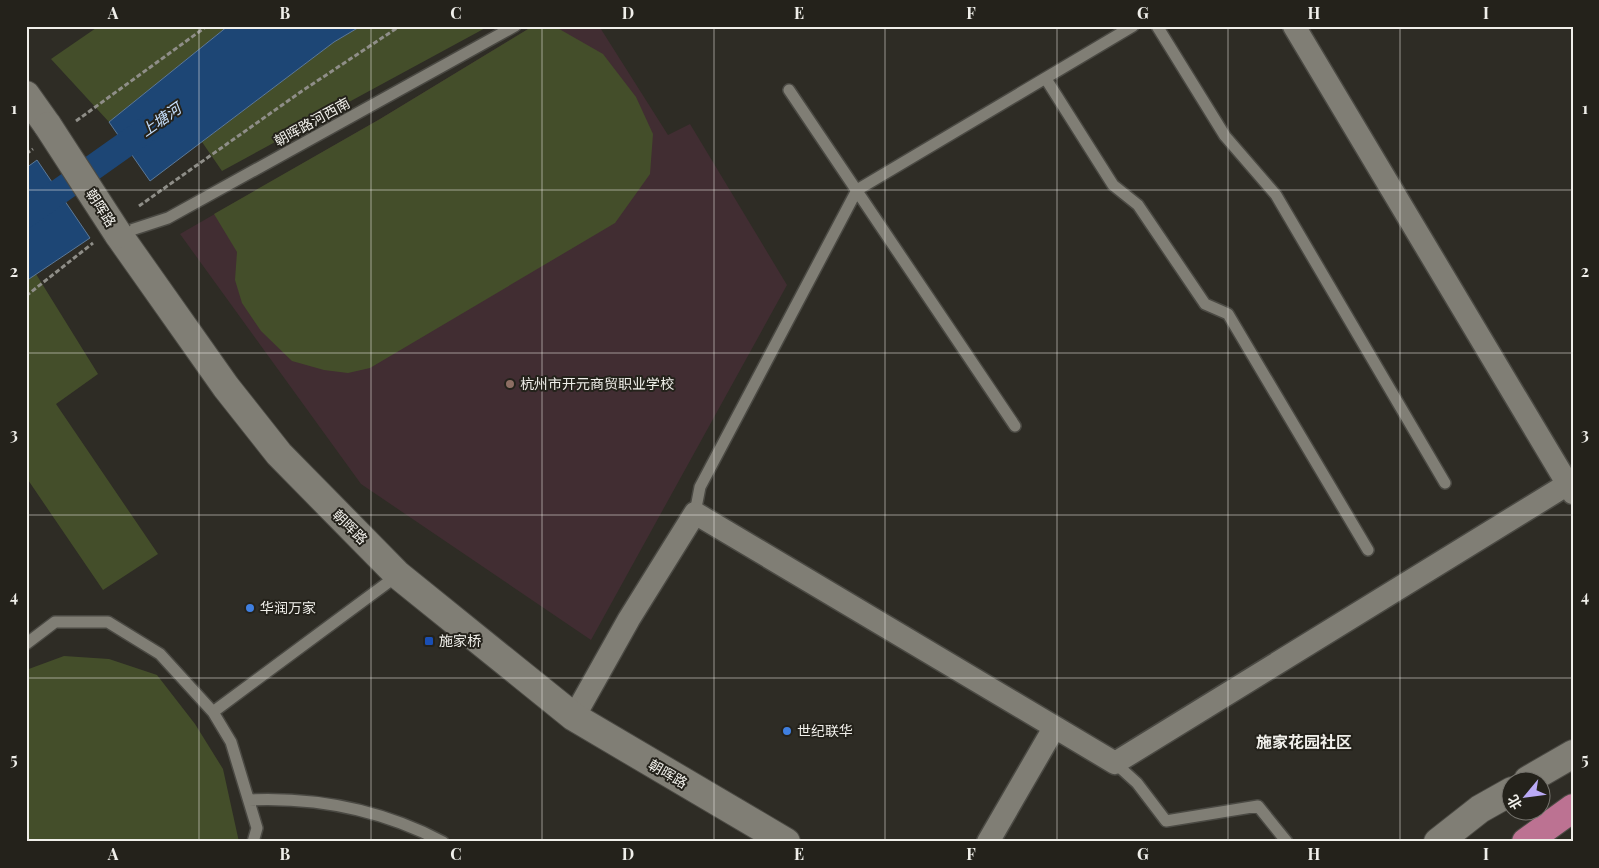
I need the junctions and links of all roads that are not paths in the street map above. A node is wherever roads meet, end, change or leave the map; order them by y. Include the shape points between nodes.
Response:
1 (515, 26) edge
2 (1133, 26) edge
3 (1157, 26) edge
4 (1294, 26) edge
5 (1046, 79) junction
6 (789, 90) dead end
7 (26, 95) edge
8 (857, 190) junction
9 (106, 238) junction
10 (1015, 426) dead end
11 (1445, 483) dead end
12 (1570, 488) edge
13 (695, 513) junction
14 (1368, 550) dead end
15 (398, 575) junction
16 (26, 644) edge
17 (213, 712) junction
18 (574, 717) junction
19 (1054, 728) junction
20 (1573, 754) edge
21 (1115, 763) junction
22 (1545, 770) edge
23 (1502, 797) edge
24 (249, 800) junction
25 (1573, 808) edge
26 (253, 842) edge
27 (443, 842) edge
28 (786, 842) edge
29 (988, 842) edge
30 (1287, 842) edge
31 (1438, 842) edge
32 (1526, 842) edge

1 - 9 lane, 朝晖路河西南 via 168,218
2 - 5 lane
3 - 11 lane via 1225,136 1276,195
4 - 12 street
5 - 8 lane
5 - 14 lane via 1113,185 1138,205 1205,304 1228,314
6 - 8 lane
7 - 9 street, 朝晖路, bridge via 61,125
8 - 10 lane
8 - 13 lane via 700,487
9 - 15 street, 朝晖路 via 279,454
12 - 21 street
13 - 18 street via 629,618
13 - 19 street
15 - 17 lane
15 - 18 street, 朝晖路
16 - 17 lane via 55,622 108,622 160,654
17 - 24 lane via 231,742
18 - 28 street, 朝晖路
19 - 21 street
19 - 29 street
20 - 22 street
21 - 30 lane via 1137,783 1166,821 1258,806
23 - 31 street
24 - 26 lane via 257,828
24 - 27 lane via 287,798 365,810
25 - 32 highway

